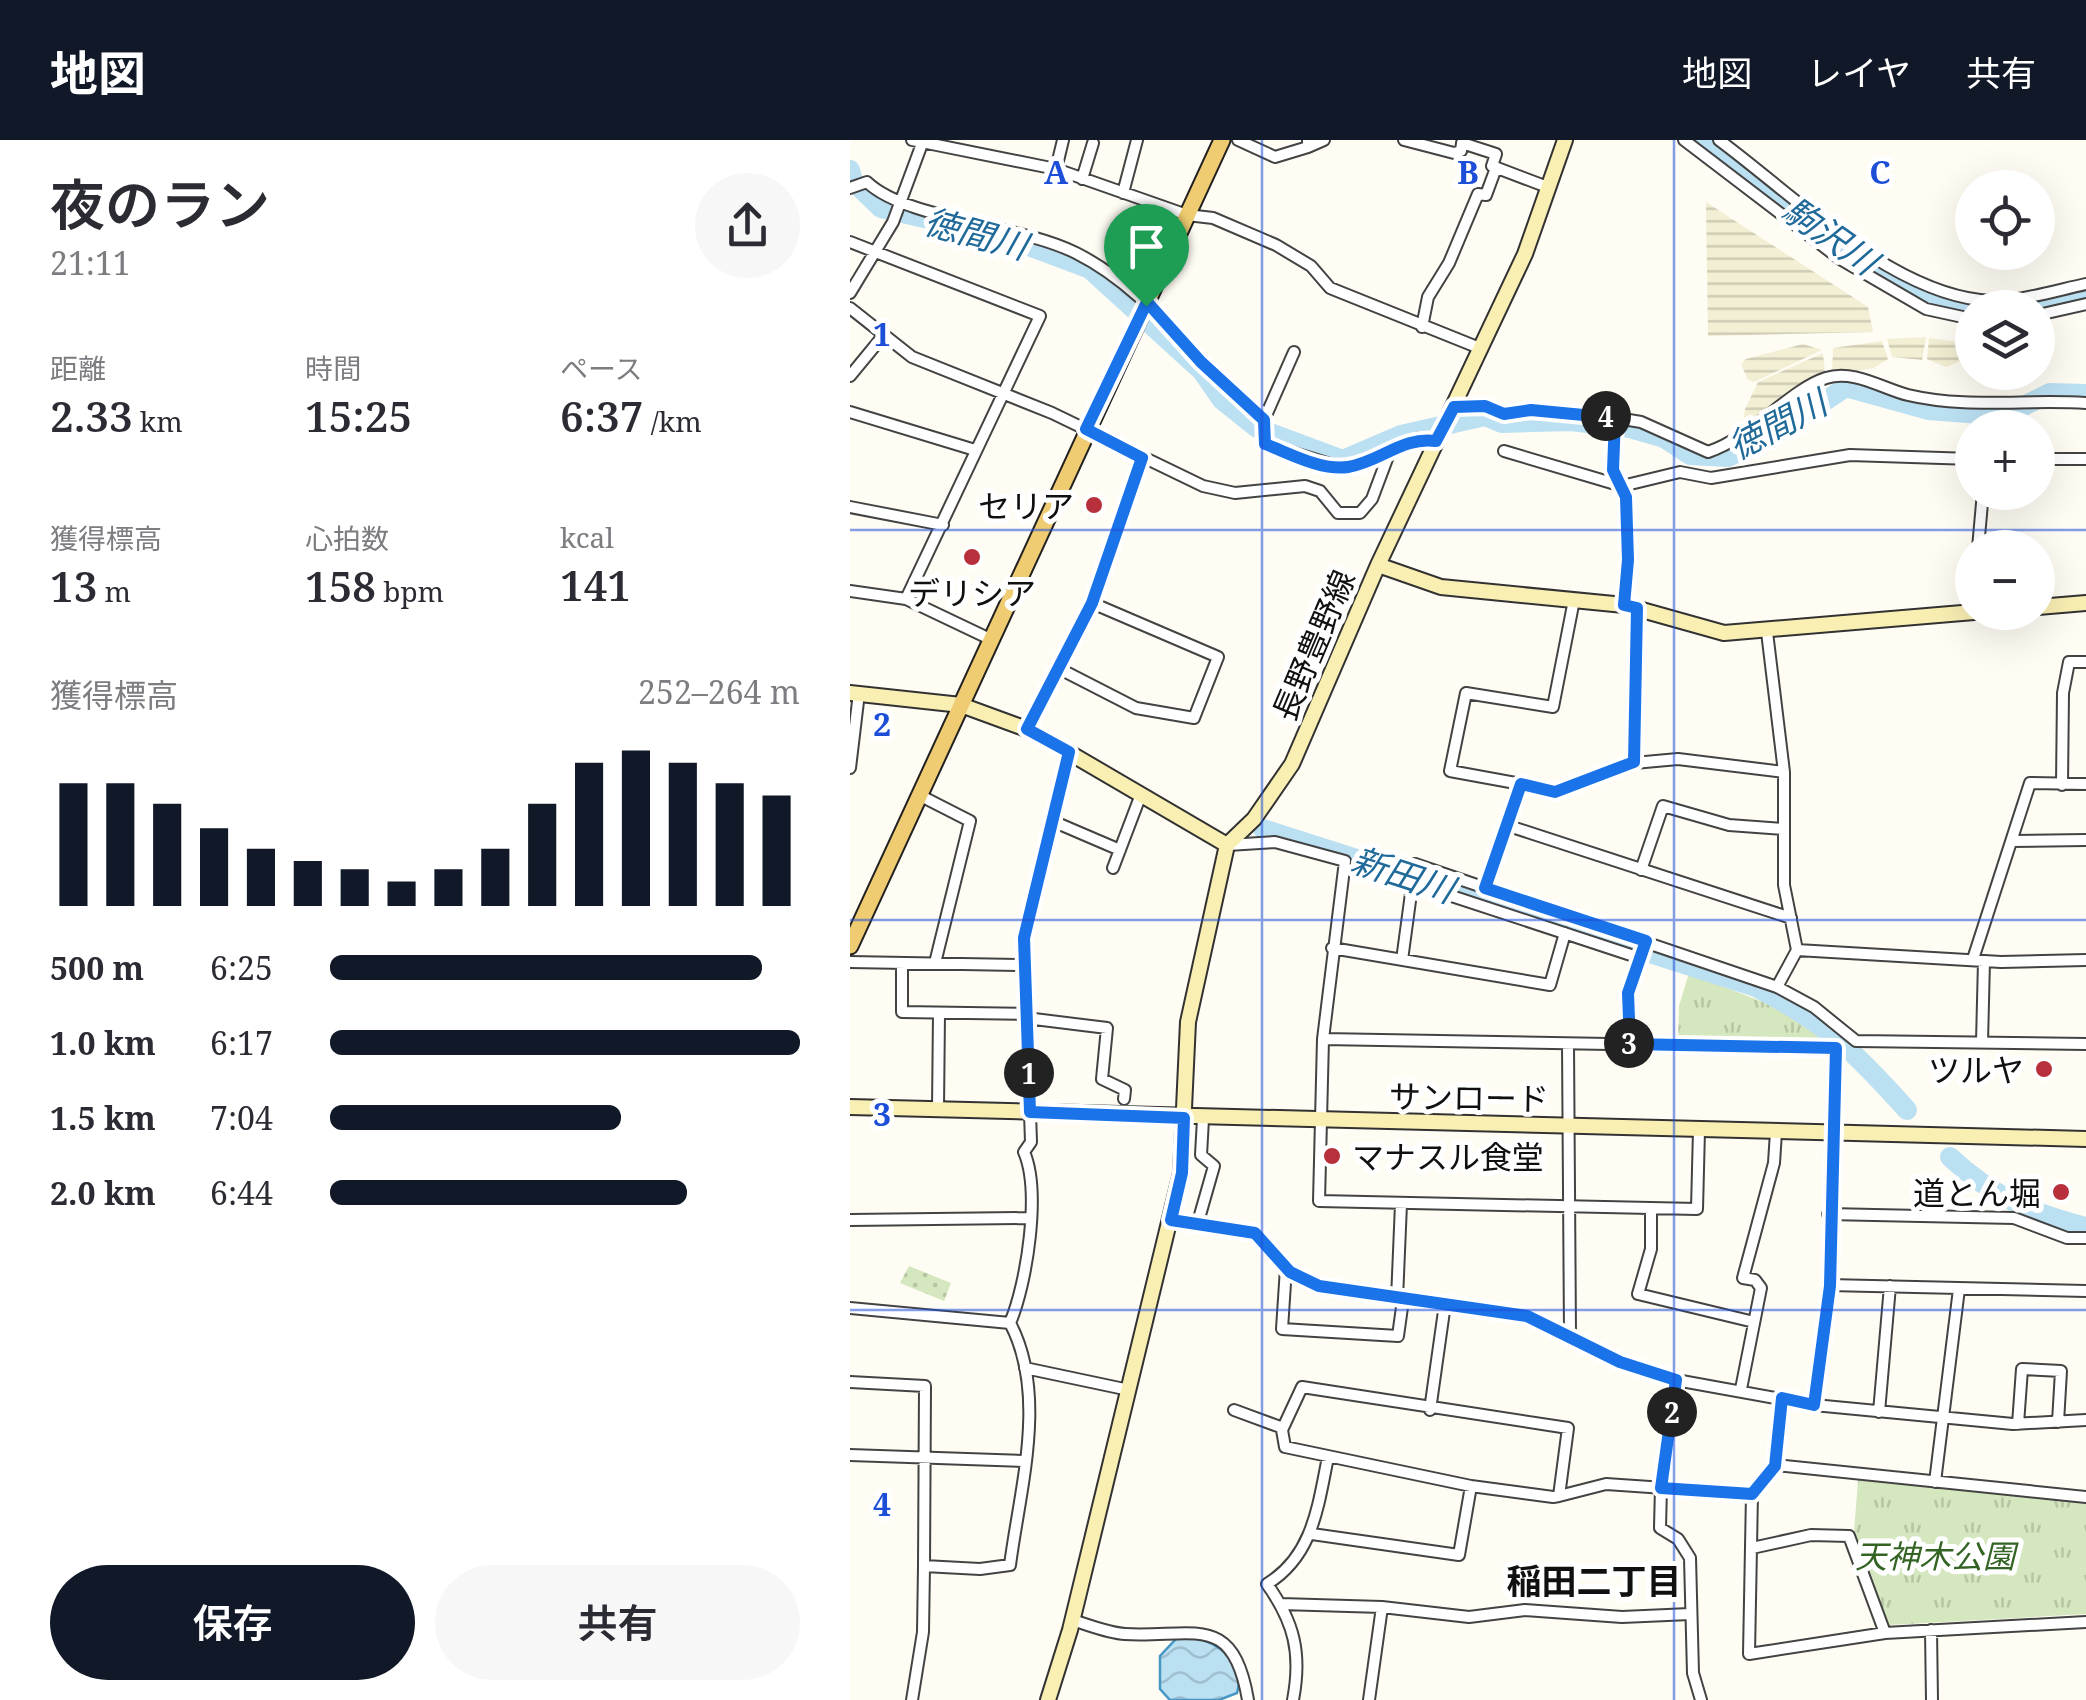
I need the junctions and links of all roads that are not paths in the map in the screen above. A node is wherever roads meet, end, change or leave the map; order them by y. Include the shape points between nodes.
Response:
1 (1063, 140) edge
2 (1137, 140) edge
3 (1222, 140) edge
4 (1238, 140) edge
5 (1324, 140) edge
6 (1404, 140) edge
7 (1500, 140) edge
8 (1566, 140) edge
9 (1684, 140) edge
10 (1719, 140) edge
11 (919, 142) edge
12 (1093, 144) dead end
13 (1308, 144) edge
14 (1496, 154) junction
15 (1496, 168) junction
16 (1056, 169) junction
17 (1082, 178) junction
18 (854, 187) edge
19 (1550, 188) junction
20 (1123, 193) junction
21 (901, 203) junction
22 (1187, 215) junction
23 (850, 242) edge
24 (874, 251) junction
25 (2086, 284) edge
26 (850, 293) edge
27 (1146, 304) junction
28 (2086, 304) edge
29 (850, 308) edge
30 (2055, 311) edge
31 (1955, 315) edge
32 (1422, 328) junction
33 (882, 336) junction
34 (1482, 349) junction
35 (1294, 352) dead end
36 (850, 376) edge
37 (1004, 394) junction
38 (2086, 404) edge
39 (850, 412) edge
40 (1451, 412) junction
41 (1264, 422) junction
42 (1615, 424) junction
43 (1086, 429) junction
44 (1438, 437) junction
45 (975, 450) junction
46 (1390, 451) junction
47 (1504, 451) dead end
48 (1142, 458) junction
49 (1955, 459) edge
50 (2055, 459) edge
51 (2086, 459) edge
52 (1622, 486) junction
53 (850, 507) edge
54 (943, 525) junction
55 (1378, 564) junction
56 (850, 590) edge
57 (906, 599) junction
58 (1574, 600) junction
59 (1092, 603) junction
60 (2086, 603) edge
61 (2055, 606) edge
62 (1630, 607) junction
63 (1955, 614) edge
64 (1767, 632) junction
65 (990, 639) junction
66 (2086, 662) edge
67 (1058, 668) junction
68 (854, 693) edge
69 (961, 705) junction
70 (1027, 729) junction
71 (1069, 752) junction
72 (1634, 762) junction
73 (850, 768) edge
74 (1784, 772) junction
75 (1521, 784) junction
76 (2086, 784) edge
77 (2062, 785) junction
78 (920, 795) junction
79 (1140, 798) junction
80 (1050, 820) junction
81 (1506, 825) junction
82 (1783, 829) junction
83 (2012, 840) junction
84 (2086, 840) edge
85 (1227, 845) junction
86 (1120, 850) junction
87 (1113, 868) dead end
88 (1641, 870) junction
89 (1412, 883) junction
90 (1485, 888) junction
91 (1791, 918) junction
92 (1565, 933) junction
93 (850, 946) edge
94 (1332, 948) junction
95 (1643, 950) junction
96 (1797, 950) junction
97 (1402, 960) junction
98 (2086, 960) edge
99 (1979, 961) junction
100 (850, 962) edge
101 (902, 962) junction
102 (935, 963) junction
103 (1023, 965) junction
104 (1776, 987) junction
105 (939, 1013) junction
106 (1026, 1016) junction
107 (1323, 1039) junction
108 (1982, 1042) junction
109 (1568, 1044) junction
110 (1630, 1044) junction
111 (2086, 1044) edge
112 (1124, 1099) dead end
113 (850, 1107) edge
114 (938, 1109) junction
115 (1030, 1112) junction
116 (1184, 1118) junction
117 (1204, 1119) junction
118 (1320, 1122) junction
119 (1570, 1127) junction
120 (1700, 1130) junction
121 (1776, 1132) junction
122 (1833, 1133) junction
123 (2086, 1139) edge
124 (1401, 1204) junction
125 (1570, 1207) junction
126 (1650, 1209) junction
127 (1828, 1214) junction
128 (1028, 1218) junction
129 (850, 1220) edge
130 (1171, 1220) junction
131 (1198, 1222) junction
132 (2086, 1238) edge
133 (1286, 1267) junction
134 (1830, 1286) junction
135 (1890, 1286) junction
136 (1959, 1289) junction
137 (2086, 1291) edge
138 (1400, 1300) junction
139 (1446, 1304) junction
140 (850, 1308) edge
141 (1754, 1322) junction
142 (1010, 1323) junction
143 (1570, 1334) junction
144 (1024, 1368) junction
145 (1676, 1380) junction
146 (850, 1382) edge
147 (1740, 1389) junction
148 (1128, 1390) junction
149 (1782, 1398) junction
150 (1814, 1405) junction
151 (1234, 1410) dead end
152 (1430, 1410) junction
153 (1880, 1412) junction
154 (1944, 1419) junction
155 (2086, 1420) edge
156 (2058, 1422) junction
157 (2018, 1424) junction
158 (1283, 1428) junction
159 (850, 1454) edge
160 (927, 1457) junction
161 (1328, 1457) junction
162 (1024, 1461) junction
163 (1775, 1466) junction
164 (1935, 1482) junction
165 (1471, 1486) junction
166 (1661, 1488) junction
167 (1752, 1494) junction
168 (1558, 1496) junction
169 (2086, 1496) edge
170 (1312, 1534) junction
171 (1752, 1548) junction
172 (924, 1566) junction
173 (1281, 1604) junction
174 (1382, 1607) junction
175 (1690, 1614) junction
176 (1072, 1620) junction
177 (2086, 1622) edge
178 (1931, 1630) junction
179 (1885, 1633) junction
180 (912, 1700) edge
181 (1048, 1700) edge
182 (1248, 1700) edge
183 (1293, 1700) edge
184 (1369, 1700) edge
185 (1700, 1700) edge
186 (1932, 1700) edge

1 - 16 street
2 - 20 street
3 - 22 main road
4 - 13 street via 1275,156
5 - 13 street
6 - 14 street via 1454,152 1462,143
7 - 14 street
8 - 19 street
9 - 31 street via 1840,259 1926,309
10 - 25 street via 1878,260 1924,284 2000,301
11 - 16 street
11 - 21 street
12 - 17 street
14 - 15 street
15 - 19 street
15 - 32 street via 1428,297
16 - 17 street
17 - 20 street
18 - 21 street via 867,182
19 - 34 street
20 - 22 street
21 - 24 street
21 - 27 street via 1020,230 1076,253
22 - 27 main road
22 - 32 street via 1212,218 1276,245 1311,266 1330,288
23 - 24 street
24 - 26 street
24 - 37 street via 1040,316
27 - 41 street
27 - 43 main road
28 - 30 street
29 - 33 street
32 - 34 street
33 - 36 street
33 - 37 street via 912,357
34 - 40 street
35 - 41 street
37 - 43 street
37 - 45 street
38 - 42 street via 1979,405 1907,394 1872,381 1826,378 1708,452 1641,422
39 - 45 street
40 - 42 street via 1485,406 1504,414 1531,410
40 - 44 street
41 - 46 street via 1265,444 1314,462 1343,468
42 - 52 street via 1613,470
43 - 48 street
43 - 65 main road
44 - 46 street
44 - 55 street
45 - 54 street
46 - 48 street via 1360,513 1338,513 1320,491 1306,486 1235,493
47 - 52 street
48 - 59 street
49 - 52 street via 1850,456 1712,478 1680,472
50 - 51 street
52 - 62 street
53 - 54 street
54 - 57 street
55 - 58 street, 長野豊野線 via 1441,588
55 - 85 street, 長野豊野線 via 1292,764
56 - 57 street
57 - 65 street
58 - 62 street, 長野豊野線
58 - 75 street via 1553,707 1466,692 1450,772
59 - 67 street
59 - 67 street via 1218,657 1194,718 1136,708
60 - 61 street
62 - 64 street, 長野豊野線 via 1724,632
62 - 72 street
63 - 64 street, 長野豊野線
64 - 74 street
65 - 69 main road
66 - 77 street via 2070,662 2066,677
67 - 70 street
68 - 69 street
68 - 73 street
69 - 70 street
69 - 78 main road
70 - 71 street
71 - 79 street
71 - 80 street
72 - 74 street via 1678,759
72 - 75 street via 1555,792
74 - 82 street
75 - 81 street
76 - 77 street
77 - 83 street via 2030,783
78 - 93 main road
78 - 102 street via 970,821
79 - 85 street
79 - 86 street
80 - 86 street
80 - 103 street
81 - 88 street
81 - 90 street
82 - 88 street via 1730,826 1663,806
82 - 91 street
83 - 84 street
83 - 99 street
85 - 94 street via 1274,842 1345,862
85 - 116 street via 1188,1022
86 - 87 street
88 - 91 street
89 - 90 street via 1415,864
89 - 92 street
89 - 97 street
90 - 95 street
91 - 96 street
92 - 95 street
92 - 97 street via 1550,985
94 - 97 street
94 - 107 street
95 - 104 street
95 - 110 street via 1628,993
96 - 99 street
96 - 104 street
98 - 99 street
99 - 108 street
100 - 101 street
101 - 102 street
101 - 105 street via 902,1012
102 - 103 street
103 - 106 street
104 - 108 street via 1856,1041
105 - 106 street
105 - 114 street
106 - 112 street via 1107,1028 1102,1080 1125,1090
106 - 115 street
107 - 109 street
107 - 118 street
108 - 111 street
109 - 110 street
109 - 119 street
110 - 122 street via 1836,1048
113 - 114 street, サンロード
114 - 115 street, サンロード
115 - 116 street, サンロード
115 - 128 street via 1024,1152 1032,1172
116 - 117 street, サンロード
116 - 130 street
117 - 118 street, サンロード
117 - 131 street via 1201,1155 1214,1166
118 - 119 street, サンロード
118 - 124 street via 1319,1201
119 - 120 street, サンロード
119 - 125 street
120 - 121 street, サンロード
120 - 126 street via 1697,1209
121 - 122 street, サンロード
121 - 141 street via 1743,1278 1761,1288
122 - 123 street, サンロード
122 - 127 street
124 - 125 street
124 - 138 street
125 - 126 street
125 - 143 street
126 - 141 street via 1652,1249 1638,1294
127 - 132 street via 2014,1218 2067,1238
127 - 134 street
128 - 129 street
128 - 142 street via 1025,1282
130 - 131 street
130 - 148 street
131 - 133 street via 1255,1233
133 - 138 street via 1319,1286
133 - 138 street via 1282,1329 1398,1336
134 - 135 street
134 - 150 street
135 - 136 street
135 - 153 street
136 - 137 street
136 - 154 street
138 - 139 street
139 - 143 street via 1527,1316
139 - 152 street
140 - 142 street
141 - 147 street
142 - 144 street
143 - 145 street via 1620,1362
144 - 148 street
144 - 162 street via 1030,1405
145 - 147 street
145 - 166 street
146 - 160 street via 925,1386
147 - 149 street
148 - 176 street
149 - 150 street
149 - 163 street
150 - 153 street
151 - 158 street
152 - 158 street via 1302,1387
152 - 168 street via 1568,1428
153 - 154 street
154 - 157 street
154 - 164 street
155 - 156 street
156 - 157 street
156 - 157 street via 2061,1371 2022,1369
158 - 161 street via 1285,1447
159 - 160 street
160 - 162 street
160 - 172 street
161 - 165 street
161 - 170 street
162 - 172 street via 1010,1565
163 - 164 street
163 - 167 street
164 - 169 street
165 - 168 street
165 - 170 street via 1459,1555
166 - 167 street
166 - 168 street via 1606,1484
166 - 175 street via 1660,1528 1690,1558
167 - 171 street
170 - 173 street via 1286,1572 1267,1584
171 - 179 street via 1811,1535 1849,1536
171 - 179 street via 1749,1654
172 - 180 street
173 - 174 street
173 - 183 street via 1296,1633
174 - 175 street via 1469,1617 1525,1610 1622,1618
174 - 184 street
175 - 185 street
176 - 181 street
176 - 182 street via 1123,1634 1209,1632 1226,1642
177 - 178 street
178 - 179 street
178 - 186 street

